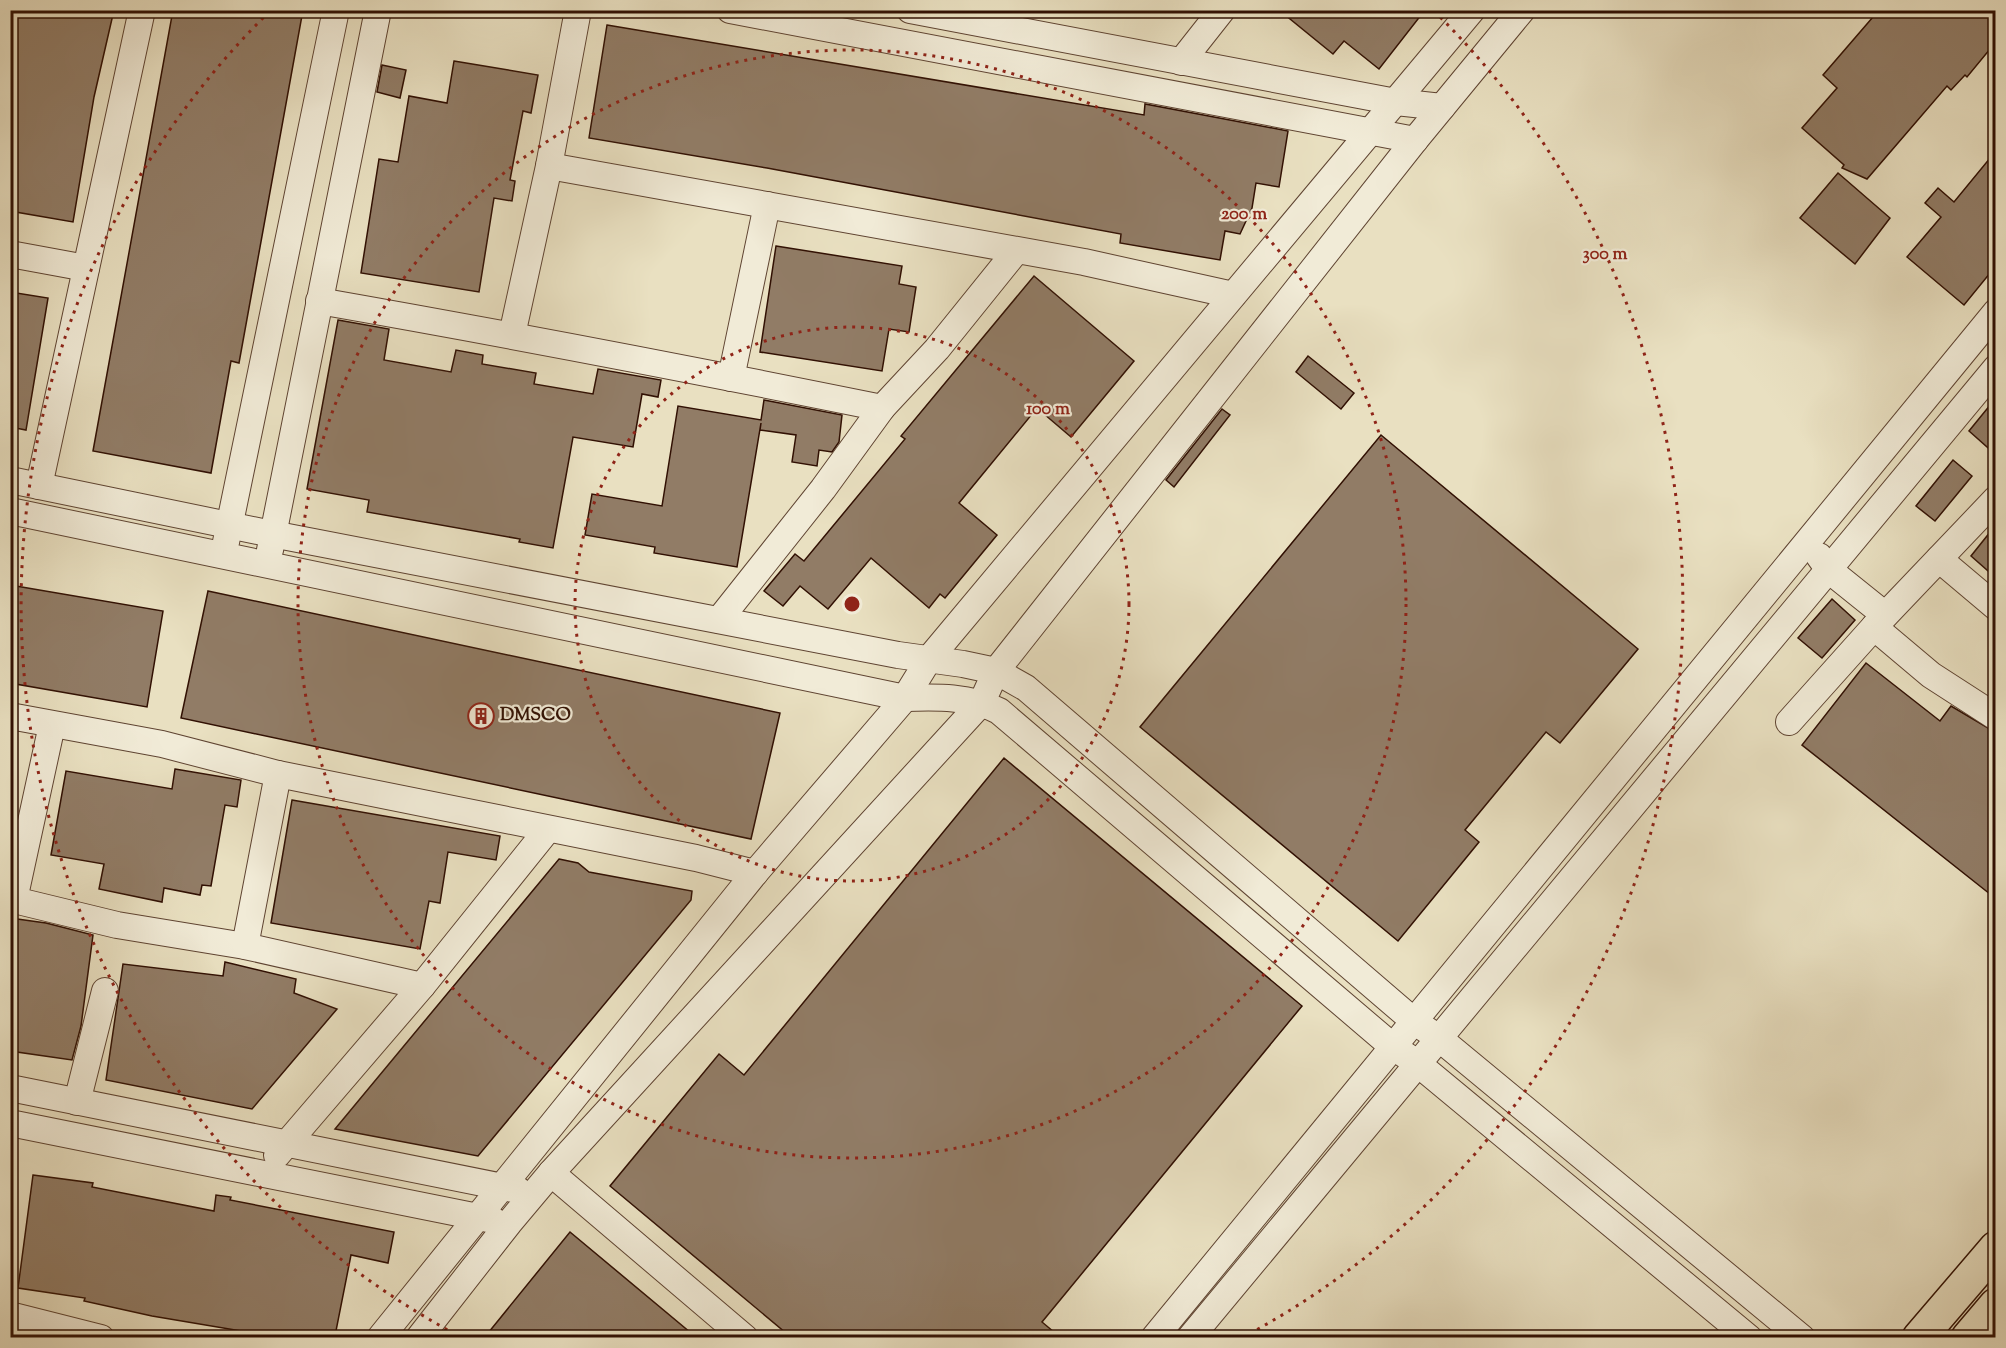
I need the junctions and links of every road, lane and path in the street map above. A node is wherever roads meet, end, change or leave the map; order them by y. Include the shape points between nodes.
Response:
1 (142, 10) edge
2 (336, 10) edge
3 (378, 10) edge
4 (578, 10) edge
5 (730, 10) edge
6 (910, 10) edge
7 (1222, 10) edge
8 (1472, 10) edge
9 (1522, 10) edge
10 (971, 16) edge
11 (1181, 62) junction
12 (1396, 102) junction
13 (1442, 107) junction
14 (1371, 133) junction
15 (1414, 140) junction
16 (549, 166) junction
17 (767, 205) junction
18 (1016, 251) junction
19 (10, 254) edge
20 (86, 268) junction
21 (1233, 295) junction
22 (319, 301) junction
23 (1995, 312) edge
24 (512, 335) junction
25 (1995, 368) edge
26 (731, 378) junction
27 (882, 408) junction
28 (10, 480) edge
29 (39, 486) junction
30 (1995, 499) edge
31 (10, 511) edge
32 (231, 525) junction
33 (272, 534) junction
34 (1808, 541) junction
35 (223, 555) junction
36 (1939, 559) junction
37 (268, 565) junction
38 (1829, 570) junction
39 (1995, 607) edge
40 (719, 621) junction
41 (1880, 621) junction
42 (929, 659) junction
43 (996, 671) junction
44 (905, 698) junction
45 (982, 702) junction
46 (10, 716) edge
47 (1995, 717) edge
48 (1789, 722) dead end
49 (52, 725) junction
50 (278, 774) junction
51 (548, 829) junction
52 (755, 873) junction
53 (12, 899) edge
54 (245, 946) junction
55 (422, 986) junction
56 (105, 991) dead end
57 (1415, 1022) junction
58 (1440, 1039) junction
59 (1392, 1046) junction
60 (1417, 1063) junction
61 (10, 1088) edge
62 (77, 1102) junction
63 (10, 1124) edge
64 (285, 1145) junction
65 (551, 1173) junction
66 (263, 1175) junction
67 (504, 1187) junction
68 (533, 1194) junction
69 (478, 1218) junction
70 (508, 1223) junction
71 (1995, 1248) edge
72 (1995, 1305) edge
73 (10, 1316) edge
74 (101, 1338) edge
75 (380, 1338) edge
76 (419, 1338) edge
77 (745, 1338) edge
78 (1154, 1338) edge
79 (1190, 1338) edge
80 (1749, 1338) edge
81 (1802, 1338) edge
82 (1919, 1338) edge
83 (1968, 1338) edge

1 - 20 street
2 - 32 street
3 - 22 street
4 - 16 street
5 - 14 street
6 - 10 street
7 - 11 street
8 - 12 street
9 - 13 street
10 - 11 street
11 - 12 street
12 - 13 street
12 - 14 street
13 - 15 street
14 - 15 street
14 - 21 street
15 - 43 street
16 - 17 street
16 - 24 street
17 - 18 street
17 - 26 street
18 - 21 street
18 - 27 street via 937,349
19 - 20 street
20 - 29 street
21 - 42 street
22 - 24 street
22 - 33 street
23 - 34 street
24 - 26 street
25 - 38 street
26 - 27 street
27 - 40 street
28 - 29 street
29 - 32 street
30 - 36 street
31 - 35 street
32 - 33 street
32 - 35 street
33 - 37 street
33 - 40 street
34 - 38 street
34 - 57 street
35 - 37 street
36 - 39 street
36 - 41 street
37 - 44 street
38 - 41 street
38 - 58 street
40 - 42 street
41 - 47 street via 1931,675
41 - 48 street
42 - 43 street
42 - 44 street
43 - 45 street
43 - 57 street via 1026,688
44 - 45 street
44 - 52 street
45 - 59 street via 999,711
45 - 65 street
46 - 49 street
49 - 50 street via 162,744
49 - 53 street
50 - 51 street
50 - 54 street
51 - 52 street
51 - 55 street
52 - 67 street
53 - 54 street via 117,925
54 - 55 street
55 - 64 street
56 - 62 street
57 - 58 street
57 - 59 street
58 - 60 street
58 - 81 street
59 - 60 street
59 - 78 street
60 - 79 street
60 - 80 street
61 - 62 street
62 - 64 street
63 - 66 street
64 - 66 street
64 - 67 street
65 - 68 street
65 - 77 street
66 - 69 street
67 - 68 street
67 - 69 street
68 - 70 street
69 - 70 street
69 - 75 street
70 - 76 street
71 - 82 main road
72 - 83 main road
73 - 74 street

